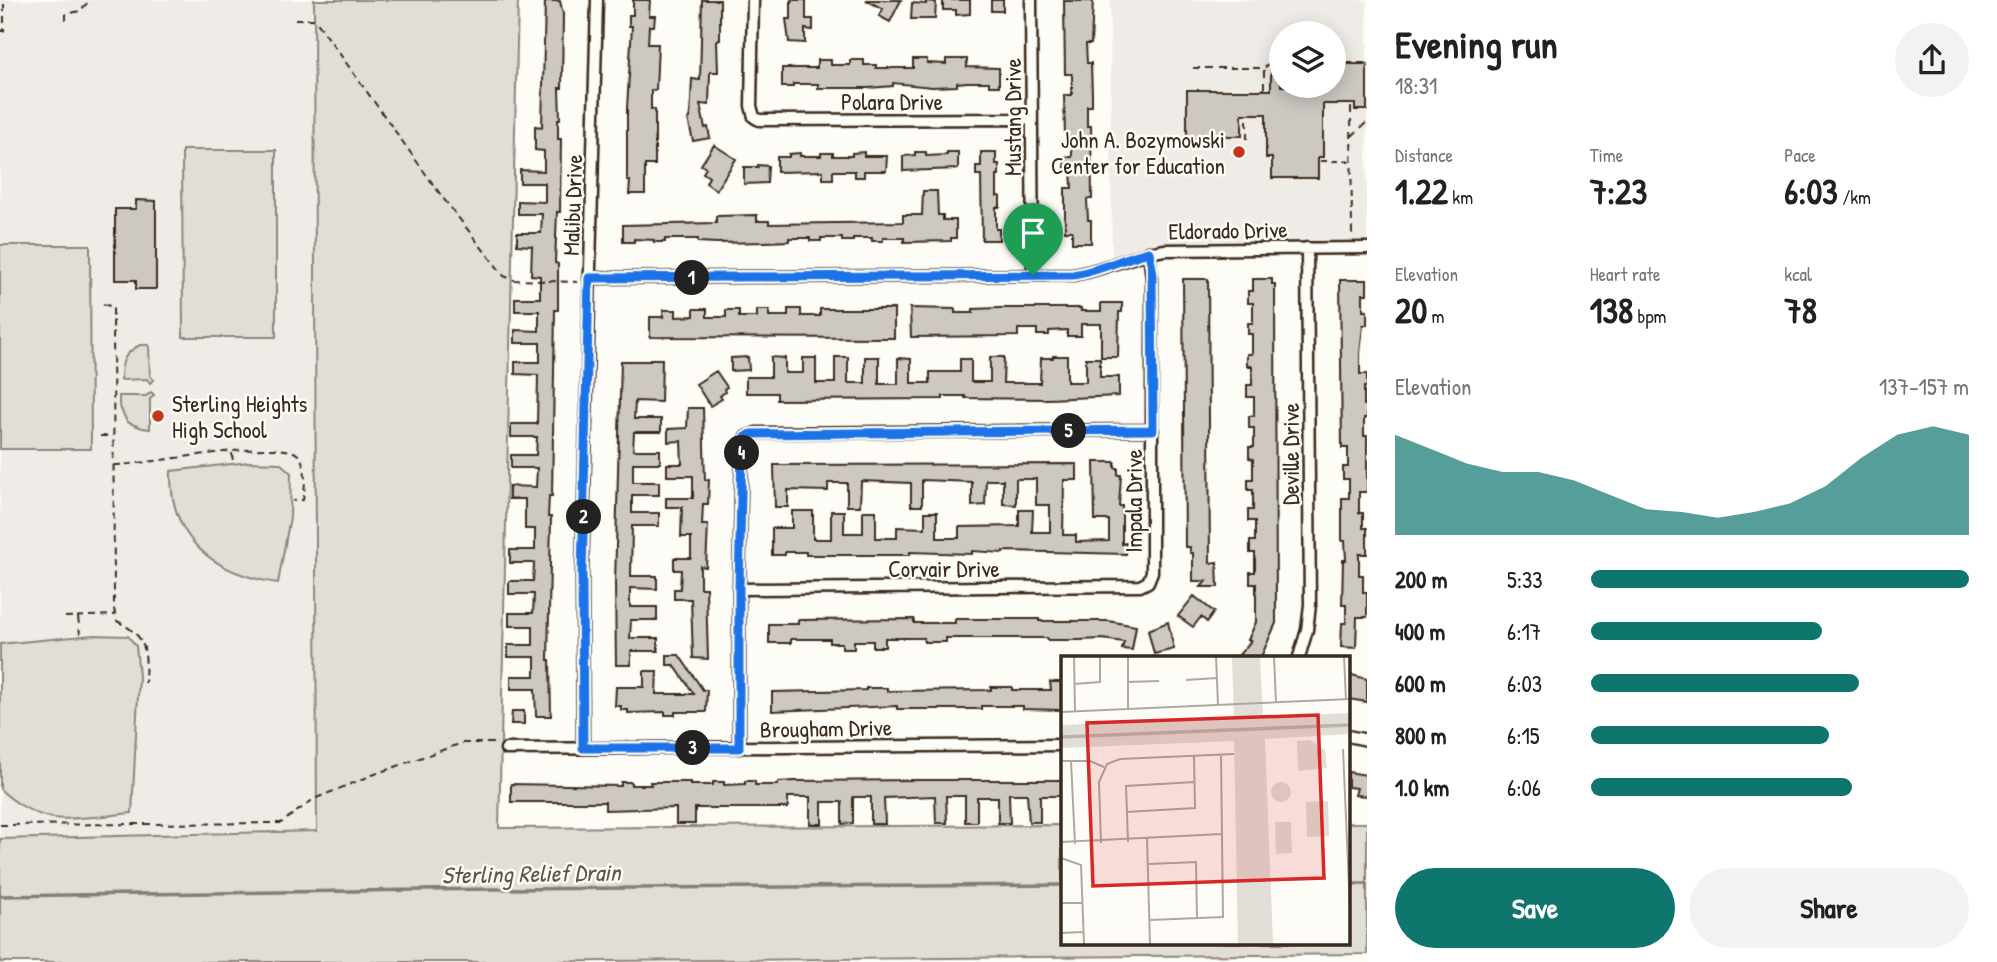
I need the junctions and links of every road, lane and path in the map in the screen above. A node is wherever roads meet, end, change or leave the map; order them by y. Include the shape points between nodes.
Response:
1 (4, 0) edge
2 (90, 0) edge
3 (597, 0) edge
4 (753, 0) edge
5 (1031, 0) edge
6 (295, 19) dead end
7 (66, 20) dead end
8 (0, 31) edge
9 (1346, 63) edge
10 (1367, 63) edge
11 (1269, 64) edge
12 (1193, 68) dead end
13 (1264, 68) junction
14 (1264, 89) dead end
15 (1351, 107) dead end
16 (1247, 114) dead end
17 (1031, 119) junction
18 (1367, 122) edge
19 (1351, 136) junction
20 (1247, 139) dead end
21 (1320, 161) dead end
22 (1351, 161) junction
23 (1352, 234) dead end
24 (1307, 248) junction
25 (1367, 248) edge
26 (1149, 252) junction
27 (1033, 275) junction
28 (586, 280) junction
29 (103, 304) dead end
30 (1153, 430) junction
31 (100, 436) dead end
32 (113, 436) junction
33 (232, 452) junction
34 (233, 463) dead end
35 (114, 465) junction
36 (293, 500) dead end
37 (1148, 582) joint
38 (739, 589) junction
39 (115, 615) junction
40 (65, 617) dead end
41 (78, 617) junction
42 (80, 634) dead end
43 (1299, 656) edge
44 (145, 682) dead end
45 (1061, 745) edge
46 (583, 748) junction
47 (739, 748) junction
48 (506, 749) joint
49 (0, 825) edge

1 - 8 path via 4,31
2 - 7 path via 80,11 66,14
3 - 28 street, Malibu Drive
4 - 17 street, Polara Drive via 754,117 765,121
5 - 17 street, Mustang Drive
6 - 28 path via 313,19 319,25 504,276 514,280
9 - 10 path
11 - 13 path
12 - 13 path
13 - 14 path
15 - 19 path
16 - 20 path
17 - 27 street, Mustang Drive
18 - 19 path
19 - 22 path
21 - 22 path
22 - 23 path
24 - 25 street, Eldorado Drive
24 - 26 street, Eldorado Drive
24 - 43 street, Deville Drive via 1310,605
26 - 27 street, Eldorado Drive via 1086,273
26 - 30 street, Impala Drive
27 - 28 street, Eldorado Drive
28 - 46 street, Malibu Drive
29 - 32 path via 113,307
30 - 37 street, Impala Drive via 1152,572
30 - 38 street via 756,433 746,437 742,446
31 - 32 path
32 - 35 path
33 - 34 path
33 - 35 path
33 - 36 path via 284,449 296,453 304,470 304,498
35 - 39 path
37 - 38 street, Corvair Drive via 1140,586
38 - 47 street
39 - 41 path
39 - 44 path via 143,642
40 - 41 path
41 - 42 path
45 - 47 street, Brougham Drive
46 - 47 street, Brougham Drive
46 - 48 street, Brougham Drive
48 - 49 path via 504,744 462,743 322,795 281,823

